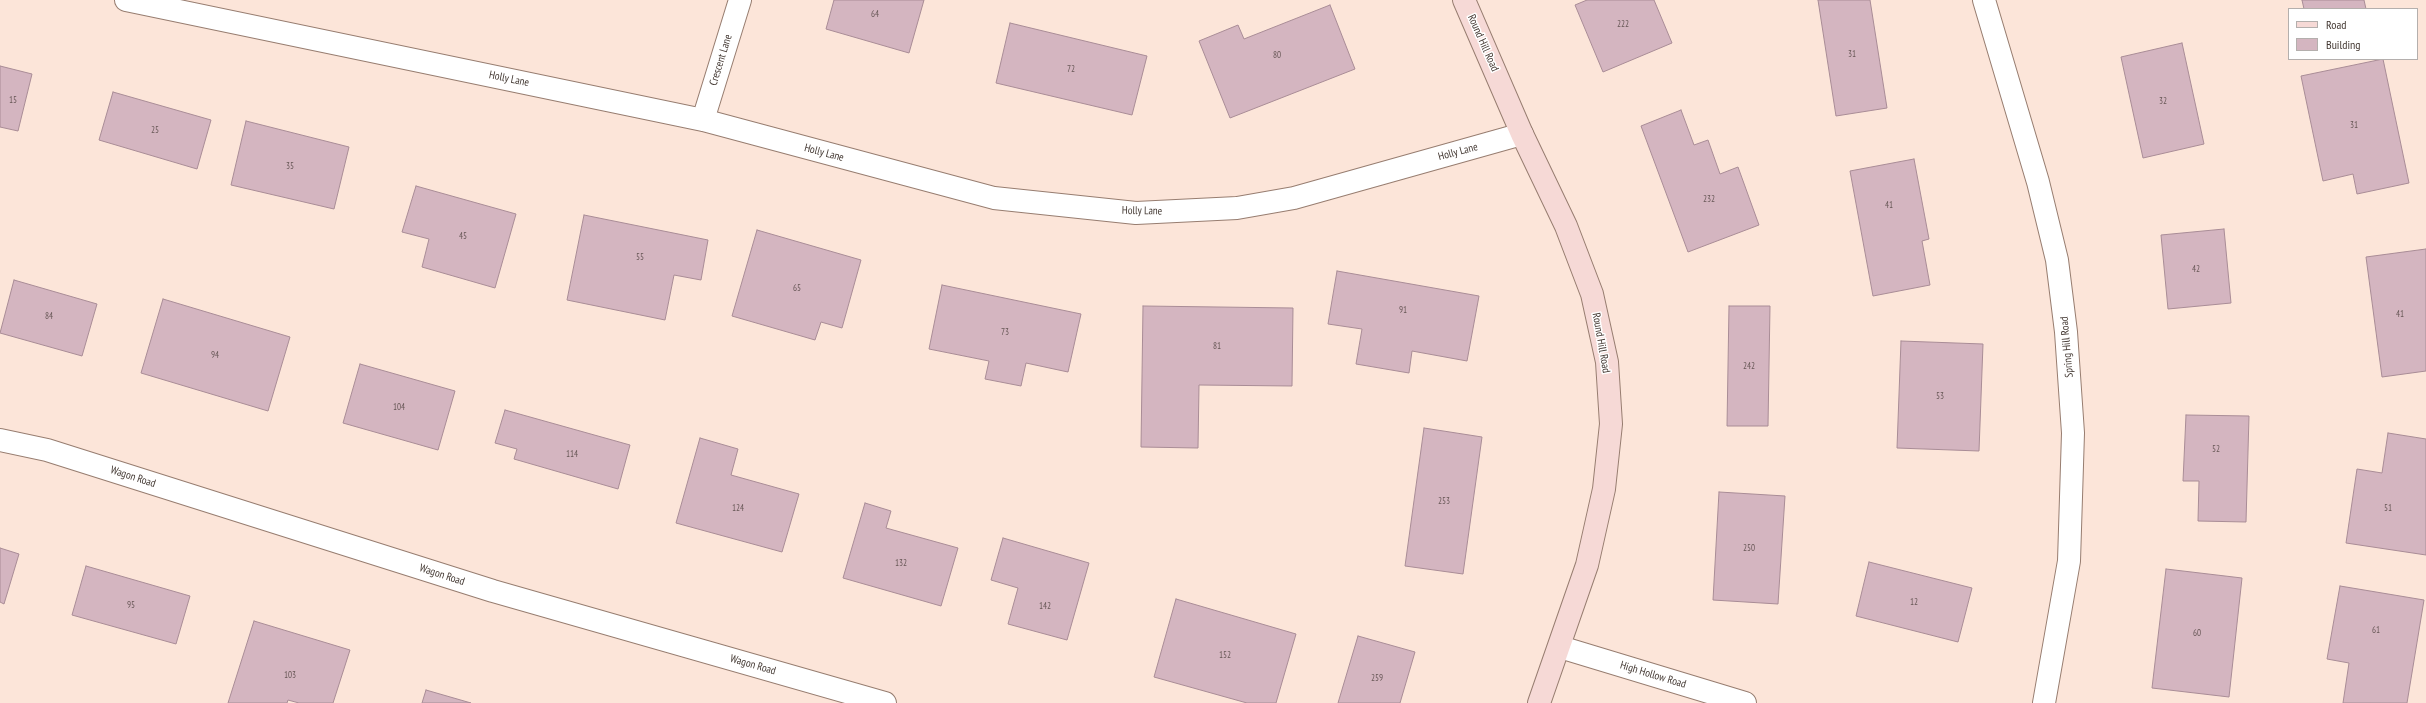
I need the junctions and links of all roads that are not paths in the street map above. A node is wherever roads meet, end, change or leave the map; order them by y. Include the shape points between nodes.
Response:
1 (126, 0) edge
2 (740, 0) edge
3 (1464, 0) edge
4 (1984, 0) edge
5 (703, 120) junction
6 (1522, 134) junction
7 (0, 440) edge
8 (1560, 647) junction
9 (838, 697) edge
10 (885, 703) edge
11 (1539, 703) edge
12 (1745, 703) edge
13 (2044, 703) edge

1 - 5 street, Holly Lane
2 - 5 street, Crescent Lane
3 - 6 street, Round Hill Road
4 - 13 street, Spring Hill Road via 2038,182 2055,253 2066,332 2074,433 2069,561
5 - 6 street, Holly Lane via 994,198 1136,213 1237,208 1294,198
6 - 8 street, Round Hill Road via 1566,226 1592,294 1608,377 1611,424 1604,489 1587,565
7 - 9 street, Wagon Road via 47,450
8 - 11 street, Round Hill Road
8 - 12 street, High Hollow Road
9 - 10 street, Wagon Road

